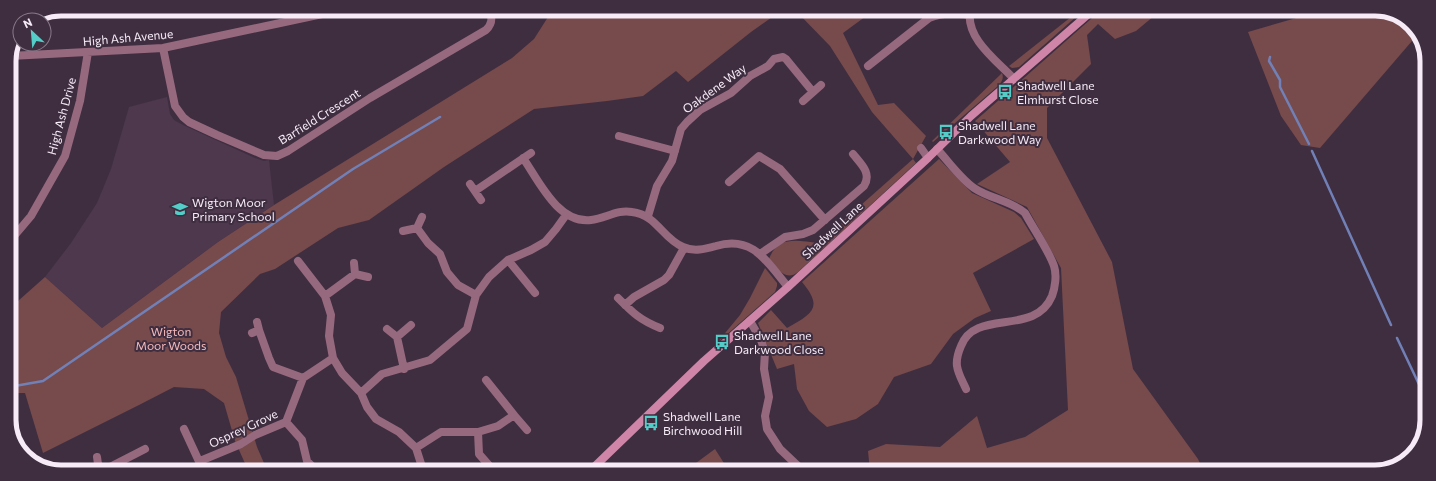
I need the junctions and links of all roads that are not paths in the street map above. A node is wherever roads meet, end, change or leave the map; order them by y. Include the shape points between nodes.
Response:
1 (313, 16) edge
2 (491, 16) edge
3 (935, 16) edge
4 (970, 16) edge
5 (1084, 16) edge
6 (163, 48) junction
7 (88, 52) junction
8 (17, 56) edge
9 (868, 66) dead end
10 (1014, 78) junction
11 (821, 85) dead end
12 (813, 92) junction
13 (803, 101) dead end
14 (619, 136) dead end
15 (921, 148) dead end
16 (937, 149) junction
17 (675, 151) junction
18 (531, 153) dead end
19 (853, 154) dead end
20 (524, 158) junction
21 (928, 158) junction
22 (729, 182) dead end
23 (470, 184) dead end
24 (475, 191) junction
25 (481, 200) dead end
26 (566, 214) junction
27 (648, 216) junction
28 (422, 217) dead end
29 (825, 220) junction
30 (417, 228) junction
31 (403, 232) dead end
32 (16, 234) edge
33 (684, 248) junction
34 (760, 254) junction
35 (508, 260) junction
36 (298, 262) dead end
37 (354, 263) dead end
38 (355, 274) junction
39 (368, 277) dead end
40 (788, 287) junction
41 (535, 293) dead end
42 (476, 295) junction
43 (325, 296) junction
44 (618, 298) dead end
45 (625, 305) junction
46 (750, 321) junction
47 (411, 325) dead end
48 (256, 328) dead end
49 (660, 328) dead end
50 (387, 329) dead end
51 (397, 337) junction
52 (333, 358) junction
53 (404, 369) junction
54 (302, 378) junction
55 (486, 380) dead end
56 (966, 389) dead end
57 (362, 393) junction
58 (514, 415) junction
59 (286, 422) junction
60 (184, 429) dead end
61 (527, 430) dead end
62 (478, 432) junction
63 (416, 448) junction
64 (145, 449) dead end
65 (97, 457) dead end
66 (200, 461) junction
67 (99, 465) edge
68 (114, 465) edge
69 (201, 465) edge
70 (310, 465) edge
71 (421, 465) edge
72 (489, 465) edge
73 (603, 465) edge
74 (797, 465) edge

1 - 6 street, High Ash Avenue
2 - 6 street, Barfield Crescent via 491,23 486,30 277,156 264,155 183,117 175,106
3 - 9 street
4 - 10 street via 972,30 977,41
5 - 10 street, Shadwell Lane
6 - 7 street, High Ash Avenue
7 - 8 street, High Ash Avenue
7 - 32 street, High Ash Drive via 80,101 65,156 31,216
10 - 16 street, Shadwell Lane
11 - 12 street
12 - 13 street
12 - 17 street, Oakdene Way via 786,59 779,57 750,76 731,93 700,110 690,119 681,129
14 - 17 street
15 - 21 street
16 - 21 street, Shadwell Lane
16 - 56 street via 975,188 1025,213 1055,267 1054,292 1042,311 1016,321 978,328 962,342 957,354 957,367
17 - 27 street, Oakdene Way via 657,186
18 - 20 street
19 - 29 street via 867,173 866,182
20 - 24 street
20 - 26 street via 550,198
21 - 40 street, Shadwell Lane
22 - 29 street via 759,156 780,169
23 - 24 street
24 - 25 street
26 - 27 street via 579,220 590,220 622,211
26 - 35 street via 545,242
27 - 33 street via 673,241
28 - 30 street
29 - 34 street via 813,230 785,237
30 - 31 street
30 - 42 street via 440,254 447,272 458,285
33 - 34 street via 700,250 737,243 755,249
33 - 45 street via 664,280
34 - 40 street
35 - 41 street
35 - 42 street via 489,276
36 - 43 street
37 - 38 street
38 - 39 street
38 - 43 street
40 - 46 street, Shadwell Lane
42 - 53 street via 466,329 430,360
43 - 52 street via 331,316 329,336
44 - 45 street
45 - 49 street via 638,317
46 - 73 street, Shadwell Lane via 704,361
46 - 74 street via 765,352 764,368 769,397 765,416 767,429 780,449
47 - 51 street
48 - 54 street via 273,367
50 - 51 street
51 - 53 street
52 - 54 street
52 - 57 street via 342,373
53 - 57 street via 382,374
54 - 59 street, Osprey Grove
55 - 58 street
57 - 63 street via 367,407 376,419 399,432
58 - 61 street
58 - 62 street via 498,426
59 - 66 street, Osprey Grove
59 - 70 street via 302,440 307,461
60 - 66 street
62 - 63 street via 441,432
62 - 72 street via 479,454
63 - 71 street
64 - 68 street
65 - 67 street
66 - 69 street

